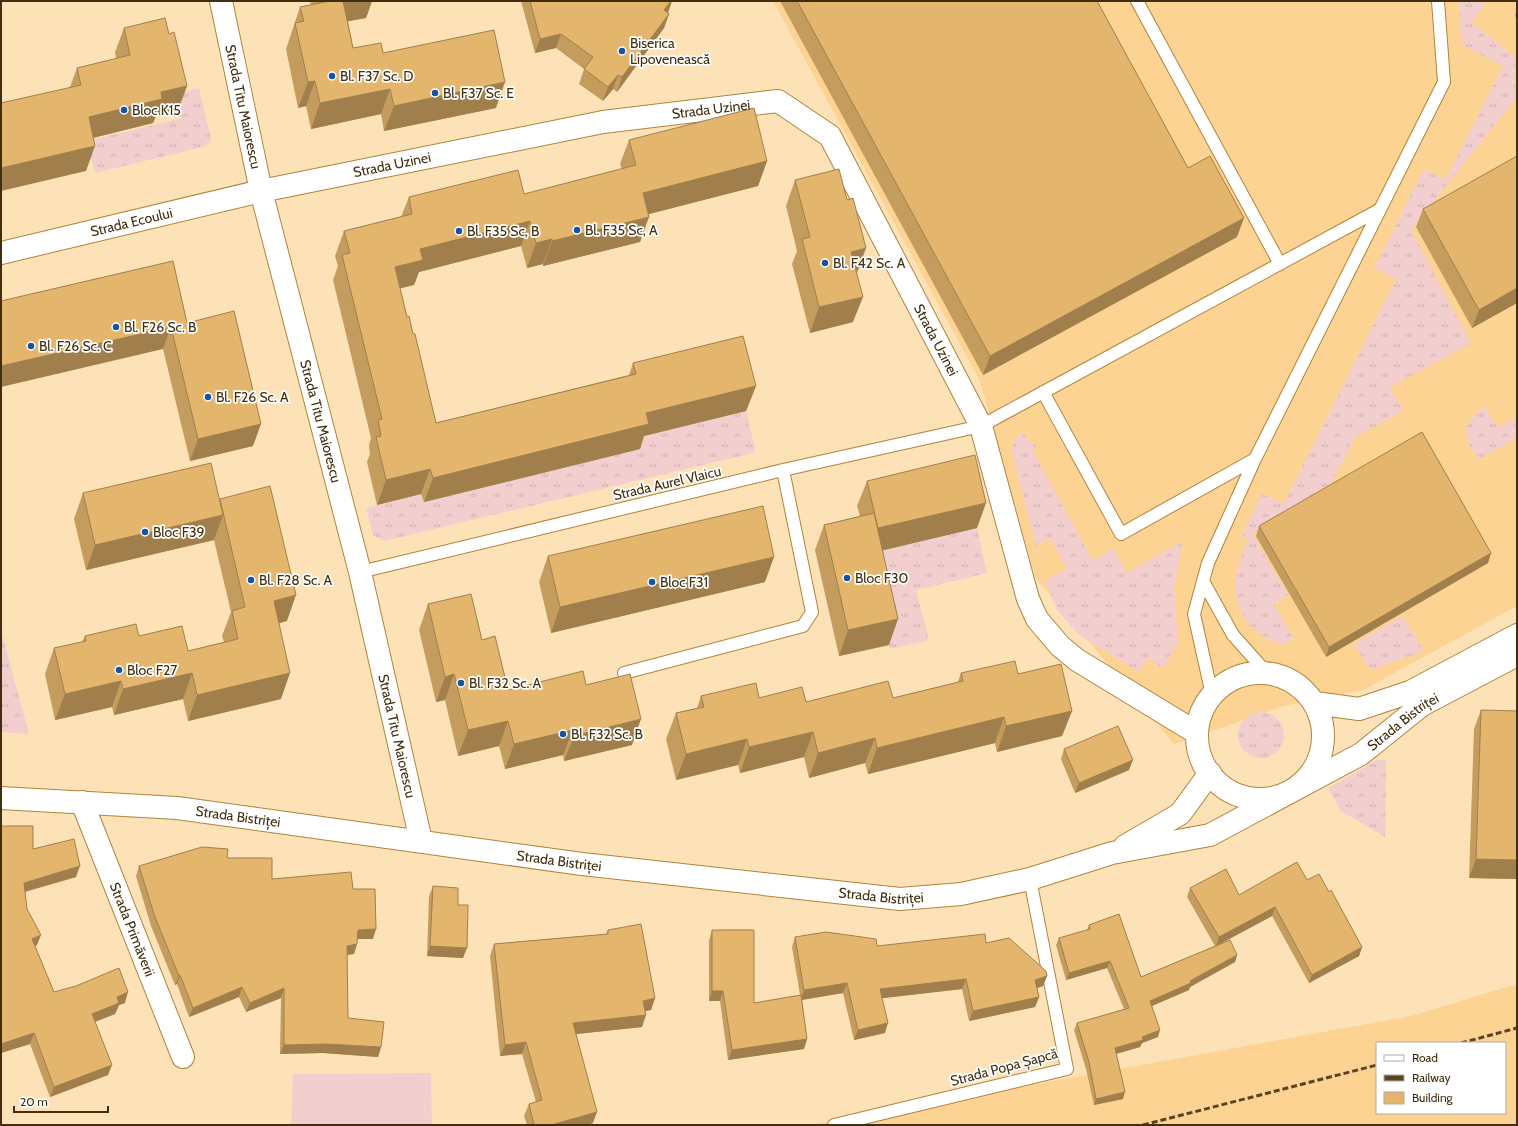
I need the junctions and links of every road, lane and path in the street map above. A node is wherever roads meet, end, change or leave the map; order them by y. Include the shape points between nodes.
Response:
1 (221, 1) edge
2 (1137, 1) edge
3 (1438, 1) edge
4 (261, 191) junction
5 (1380, 210) junction
6 (1, 253) edge
7 (1280, 264) junction
8 (1043, 392) junction
9 (981, 426) junction
10 (1255, 459) junction
11 (783, 470) junction
12 (360, 572) junction
13 (1203, 581) junction
14 (1517, 635) edge
15 (1517, 655) edge
16 (1266, 672) junction
17 (624, 673) dead end
18 (1212, 695) junction
19 (1315, 704) junction
20 (1197, 733) junction
21 (1210, 773) junction
22 (1290, 791) junction
23 (1, 798) edge
24 (82, 802) junction
25 (421, 841) junction
26 (1112, 853) junction
27 (1030, 879) junction
28 (183, 1058) dead end
29 (834, 1125) edge

1 - 4 street, Strada Titu Maiorescu
2 - 7 lane
3 - 5 lane via 1444,82
4 - 6 street, Strada Ecoului
4 - 9 street, Strada Uzinei via 603,122 778,101 830,136
4 - 12 street, Strada Titu Maiorescu
5 - 7 lane, Strada Aurel Vlaicu
5 - 10 lane
7 - 8 lane, Strada Aurel Vlaicu
8 - 9 lane, Strada Aurel Vlaicu
8 - 10 lane via 1121,534
9 - 11 lane, Strada Aurel Vlaicu
9 - 20 street, Strada Uzinei via 1028,599 1037,619 1060,646 1077,660
10 - 13 lane via 1208,563
11 - 12 lane, Strada Aurel Vlaicu
11 - 17 lane via 812,612 803,626
12 - 25 street, Strada Titu Maiorescu
13 - 16 lane via 1233,635
13 - 18 lane via 1194,614
14 - 19 street via 1410,692 1367,707 1359,709
15 - 22 street, Strada Bistriței via 1422,705 1361,754
16 - 18 street, Strada Bistriței via 1245,674 1233,679
16 - 19 street, Strada Bistriței via 1286,677 1302,688
18 - 20 street, Strada Bistriței via 1204,707
19 - 22 street, Strada Bistriței via 1323,722 1323,743 1314,768 1306,779
20 - 21 street, Strada Bistriței via 1200,754
21 - 22 street, Strada Bistriței via 1228,790 1253,798 1278,796
21 - 26 street, Strada Bistriței via 1180,814
22 - 26 street, Strada Bistriței via 1210,835
23 - 24 street, Strada Bistriței
24 - 25 street, Strada Bistriței via 177,808
24 - 28 street, Strada Primăverii
25 - 27 street, Strada Bistriței via 582,864 900,899 961,894
26 - 27 street, Strada Bistriței
27 - 29 lane, Strada Popa Șapcă via 1067,1069

